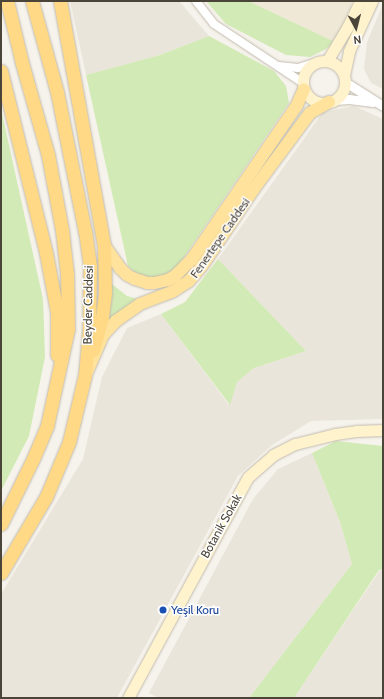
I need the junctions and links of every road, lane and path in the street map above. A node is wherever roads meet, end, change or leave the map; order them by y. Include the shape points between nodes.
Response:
1 (7, 1) edge
2 (32, 1) edge
3 (60, 1) edge
4 (196, 1) edge
5 (360, 1) edge
6 (372, 1) edge
7 (327, 61) junction
8 (314, 64) junction
9 (278, 66) junction
10 (1, 71) edge
11 (344, 78) junction
12 (303, 86) junction
13 (332, 101) junction
14 (381, 104) edge
15 (248, 186) junction
16 (104, 246) junction
17 (58, 371) junction
18 (85, 375) junction
19 (380, 431) edge
20 (1, 524) edge
21 (1, 573) edge
22 (128, 698) edge

1 - 17 highway, Beyder Caddesi via 48,155 62,230 67,274 68,329
2 - 18 highway, Beyder Caddesi via 57,92 86,232 90,297
3 - 16 highway
4 - 9 street via 214,24
5 - 7 main road
6 - 11 main road via 349,51
7 - 8 main road
7 - 11 main road via 341,69
8 - 9 street via 298,68
8 - 12 main road via 305,72
9 - 12 street
10 - 17 highway via 47,260 57,312
11 - 13 main road via 341,95
11 - 14 street
12 - 13 main road via 311,99 317,102
12 - 15 main road, Fenertepe Caddesi via 297,105
13 - 14 street via 364,100
13 - 15 main road, Fenertepe Caddesi via 310,112
15 - 16 main road, Fenertepe Caddesi via 184,269 168,280 147,283 131,277
15 - 18 main road, Fenertepe Caddesi via 202,266 189,282 172,292 140,304 116,320 103,335
16 - 18 highway via 105,294 100,323
17 - 20 highway, Beyder Caddesi via 47,426
18 - 21 highway, Beyder Caddesi via 69,442 58,470 46,498
19 - 22 main road, Botanik Sokak via 336,434 295,444 273,455 248,477

